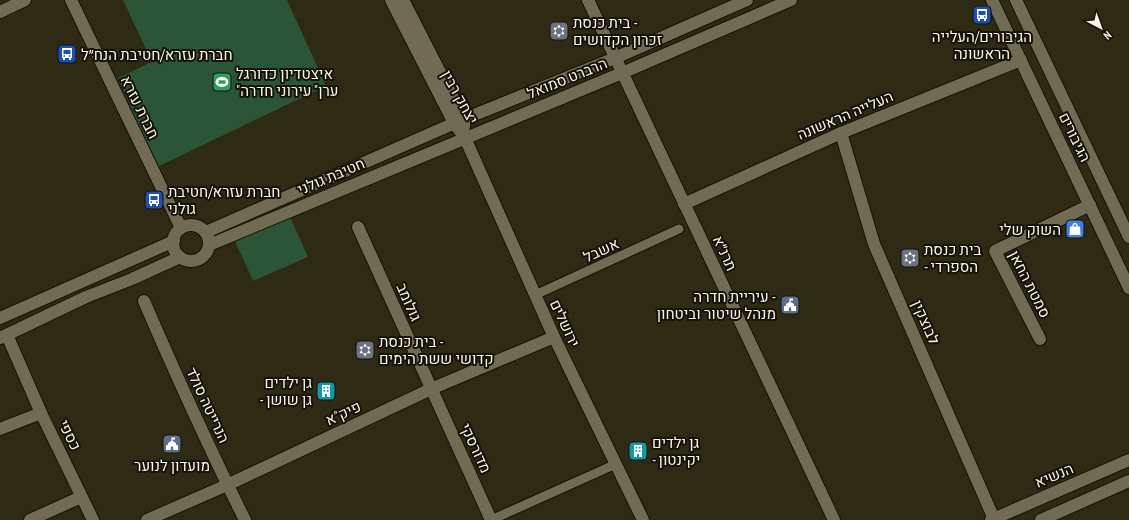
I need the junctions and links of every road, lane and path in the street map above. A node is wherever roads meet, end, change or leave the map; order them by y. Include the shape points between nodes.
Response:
1 (25, 0) edge
2 (71, 0) edge
3 (391, 0) edge
4 (403, 0) edge
5 (588, 0) edge
6 (747, 0) edge
7 (791, 0) edge
8 (992, 0) edge
9 (1016, 0) edge
10 (0, 12) edge
11 (615, 58) junction
12 (1021, 60) junction
13 (622, 73) junction
14 (459, 121) junction
15 (841, 133) junction
16 (465, 138) junction
17 (684, 204) junction
18 (1090, 205) junction
19 (358, 227) dead end
20 (181, 228) junction
21 (679, 229) dead end
22 (206, 232) junction
23 (1129, 237) edge
24 (174, 241) junction
25 (209, 245) junction
26 (180, 257) junction
27 (1129, 288) edge
28 (535, 296) junction
29 (144, 301) dead end
30 (0, 318) edge
31 (3, 336) edge
32 (554, 337) junction
33 (1040, 339) dead end
34 (431, 389) junction
35 (41, 413) junction
36 (0, 429) edge
37 (1129, 460) edge
38 (616, 464) junction
39 (1129, 481) edge
40 (227, 485) junction
41 (82, 497) junction
42 (993, 519) edge
43 (30, 520) edge
44 (93, 520) edge
45 (148, 520) edge
46 (245, 520) edge
47 (491, 520) edge
48 (643, 520) edge
49 (834, 520) edge
50 (1041, 520) edge

1 - 10 street
2 - 20 street, חברת עזרא
3 - 14 street, יצחק רבין
4 - 14 street, יצחק רבין
5 - 11 street, תרנ״א
6 - 11 street, הרברט סמואל
7 - 13 street, הרברט סמואל
8 - 12 street, הגיבורים
9 - 23 street, הגיבורים
11 - 13 street, תרנ״א
11 - 14 street, הרברט סמואל
12 - 15 street, העלייה הראשונה
12 - 18 street, הגיבורים
13 - 16 street, הרברט סמואל
13 - 17 street, תרנ״א
14 - 16 street, יצחק רבין
14 - 22 street, חטיבת גולני
15 - 17 street, העלייה הראשונה
15 - 42 street, לבוצקין via 874,244
16 - 25 street, חטיבת גולני
16 - 28 street, ירושלים
17 - 49 street, תרנ״א
18 - 27 street, הגיבורים
18 - 33 street, סמטת החאן via 995,251
19 - 34 street, גולומב
20 - 22 street via 191,225
20 - 24 street
21 - 28 street, אשבל
22 - 25 street
24 - 26 street via 176,253
24 - 30 street
25 - 26 street via 205,255 196,261
26 - 31 street
28 - 32 street, ירושלים
29 - 40 street, הנרייטה סולד
31 - 35 street, כספי
32 - 34 street, פיק"א
32 - 38 street, ירושלים
34 - 40 street, פיק"א
34 - 47 street, מדורסקי
35 - 36 street
35 - 41 street, כספי
37 - 42 street, הנשיא
38 - 47 street
38 - 48 street, ירושלים
39 - 50 street
40 - 45 street, פיק"א
40 - 46 street, הנרייטה סולד
41 - 43 street
41 - 44 street, כספי

